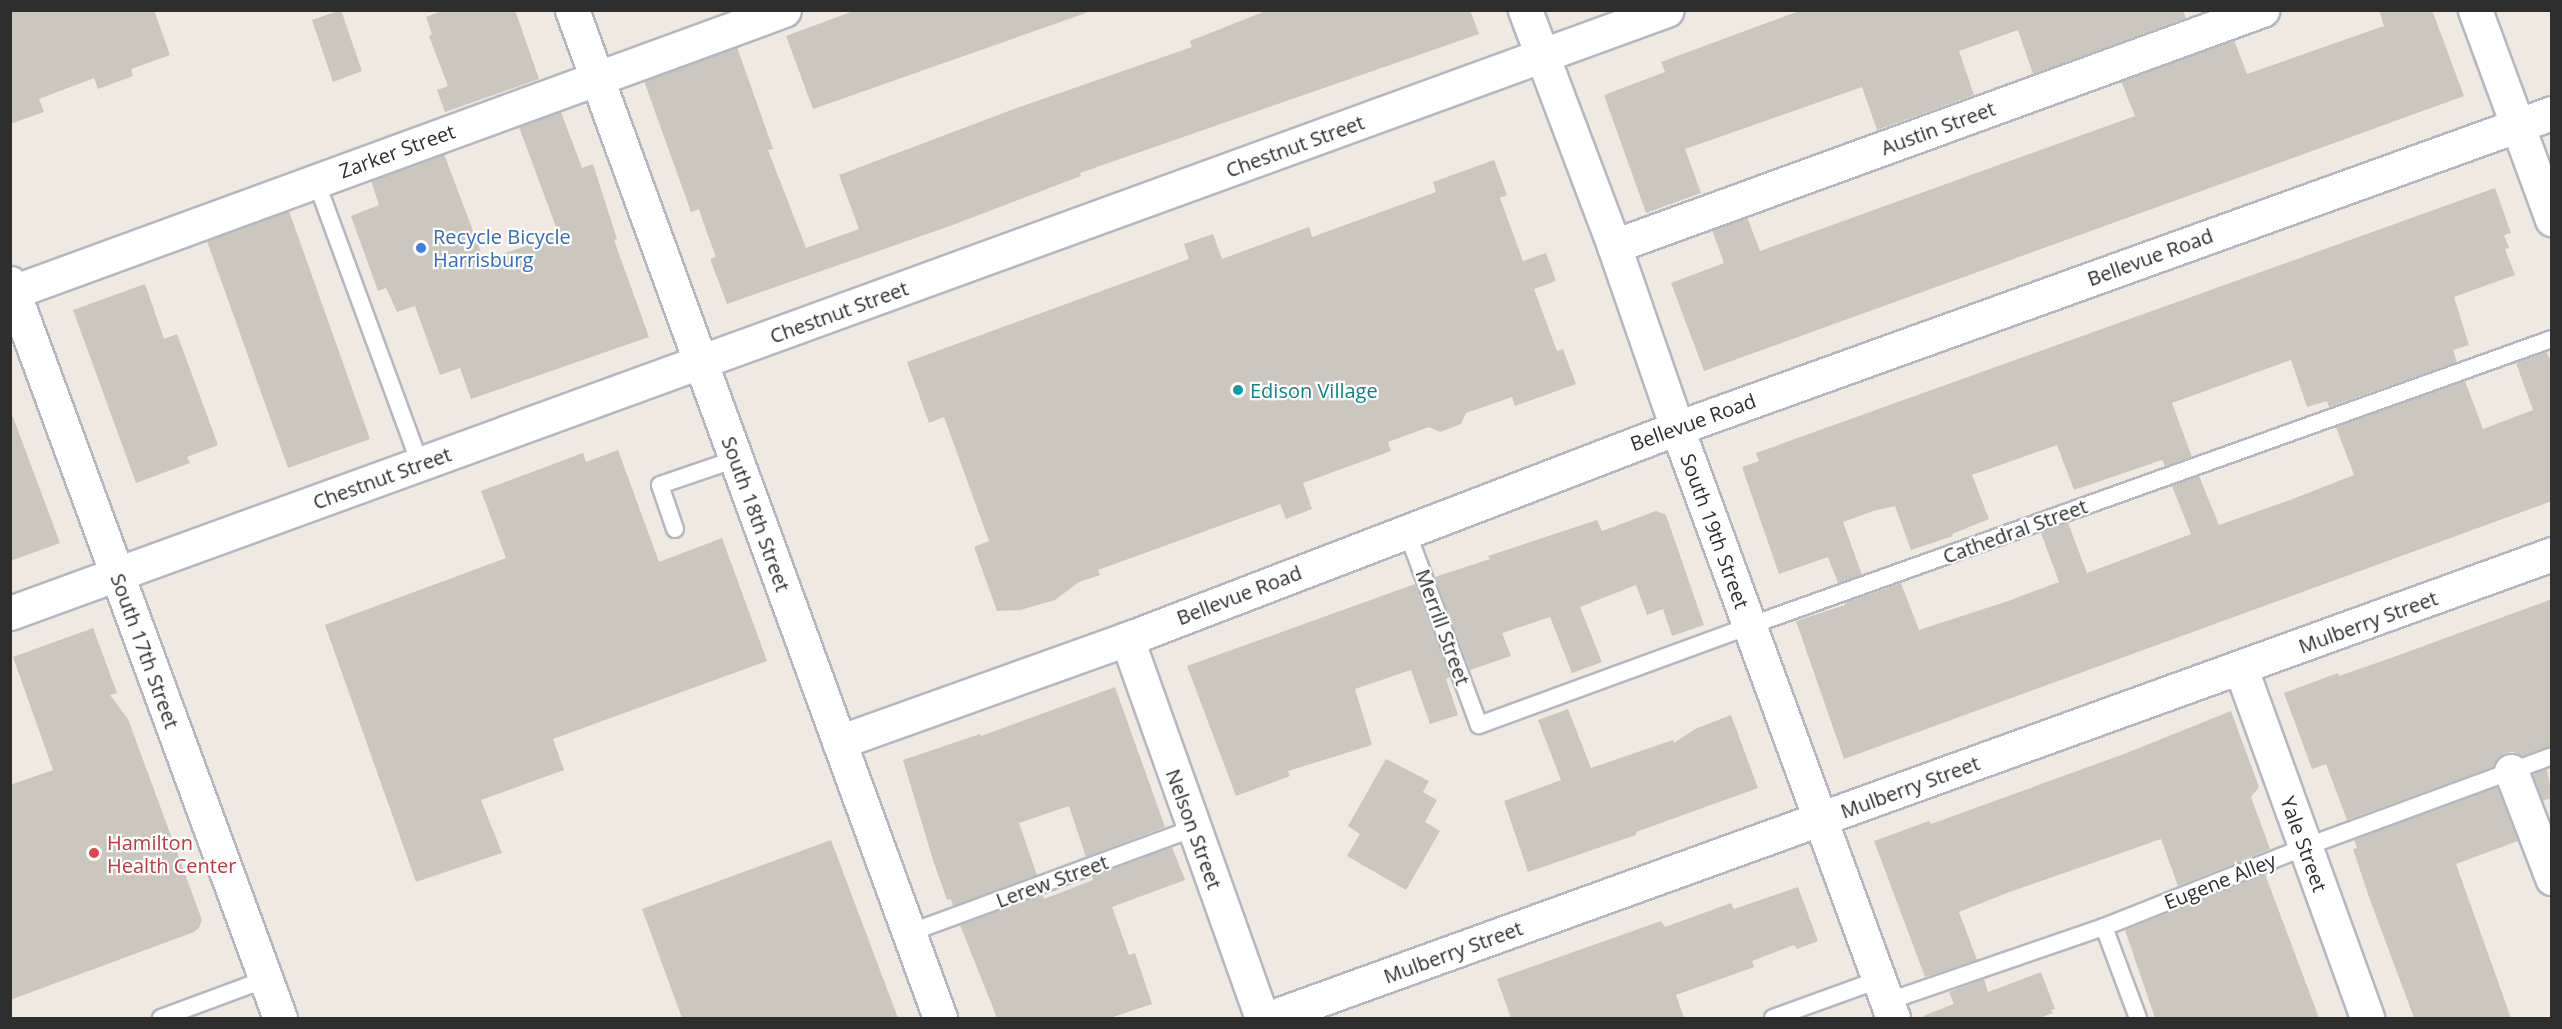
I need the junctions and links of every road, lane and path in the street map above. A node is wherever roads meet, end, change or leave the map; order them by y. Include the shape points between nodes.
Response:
1 (572, 10) edge
2 (784, 10) edge
3 (1525, 10) edge
4 (1667, 10) edge
5 (2262, 10) edge
6 (2475, 10) edge
7 (1542, 56) junction
8 (597, 79) junction
9 (2552, 113) edge
10 (2517, 125) junction
11 (316, 181) junction
12 (2552, 219) edge
13 (1614, 246) junction
14 (11, 289) edge
15 (2552, 339) edge
16 (700, 362) junction
17 (1677, 428) junction
18 (736, 459) junction
19 (420, 464) junction
20 (675, 530) dead end
21 (1406, 530) junction
22 (2552, 554) edge
23 (117, 574) junction
24 (10, 613) edge
25 (1749, 626) junction
26 (1127, 639) junction
27 (2241, 669) junction
28 (1479, 725) joint
29 (839, 742) junction
30 (2552, 756) edge
31 (2511, 771) junction
32 (1820, 819) junction
33 (1194, 828) junction
34 (2305, 847) junction
35 (2552, 878) edge
36 (2104, 927) junction
37 (909, 933) junction
38 (266, 979) junction
39 (1886, 1000) edge
40 (161, 1018) edge
41 (280, 1018) edge
42 (940, 1018) edge
43 (1262, 1018) edge
44 (1269, 1018) edge
45 (1773, 1018) edge
46 (2138, 1018) edge
47 (2367, 1018) edge

1 - 8 street, South 18th Street
2 - 8 street, Zarker Street
3 - 7 street, South 19th Street
4 - 7 street, Chestnut Street
5 - 13 street, Austin Street
6 - 10 street
7 - 13 street, South 19th Street
7 - 16 street, Chestnut Street
8 - 11 street, Zarker Street
8 - 16 street, South 18th Street
9 - 10 street, Bellevue Road
10 - 12 street
10 - 17 street, Bellevue Road
11 - 14 street, Zarker Street
11 - 19 lane
13 - 17 street, South 19th Street
14 - 23 street, South 17th Street
15 - 25 lane, Cathedral Street
16 - 18 street, South 18th Street
16 - 19 street, Chestnut Street
17 - 21 street, Bellevue Road
17 - 25 street, South 19th Street
18 - 20 lane via 660,485
18 - 29 street, South 18th Street
19 - 23 street, Chestnut Street
21 - 26 street, Bellevue Road
21 - 28 lane, Merrill Street
22 - 27 street, Mulberry Street
23 - 24 street, Chestnut Street
23 - 38 street, South 17th Street
25 - 28 lane, Cathedral Street
25 - 32 street, South 19th Street
26 - 29 street, Bellevue Road
26 - 33 street, Nelson Street
27 - 32 street, Mulberry Street
27 - 34 street, Yale Street
29 - 37 street, South 18th Street
30 - 31 lane, Eugene Alley
31 - 34 lane, Eugene Alley
31 - 35 street
32 - 39 street, South 19th Street
32 - 44 street, Mulberry Street
33 - 37 lane, Lerew Street
33 - 43 street, Nelson Street
34 - 36 lane, Eugene Alley
34 - 47 street, Yale Street
36 - 39 lane, Eugene Alley
36 - 46 lane
37 - 42 street, South 18th Street
38 - 40 lane
38 - 41 street, South 17th Street
39 - 45 lane, Eugene Alley

